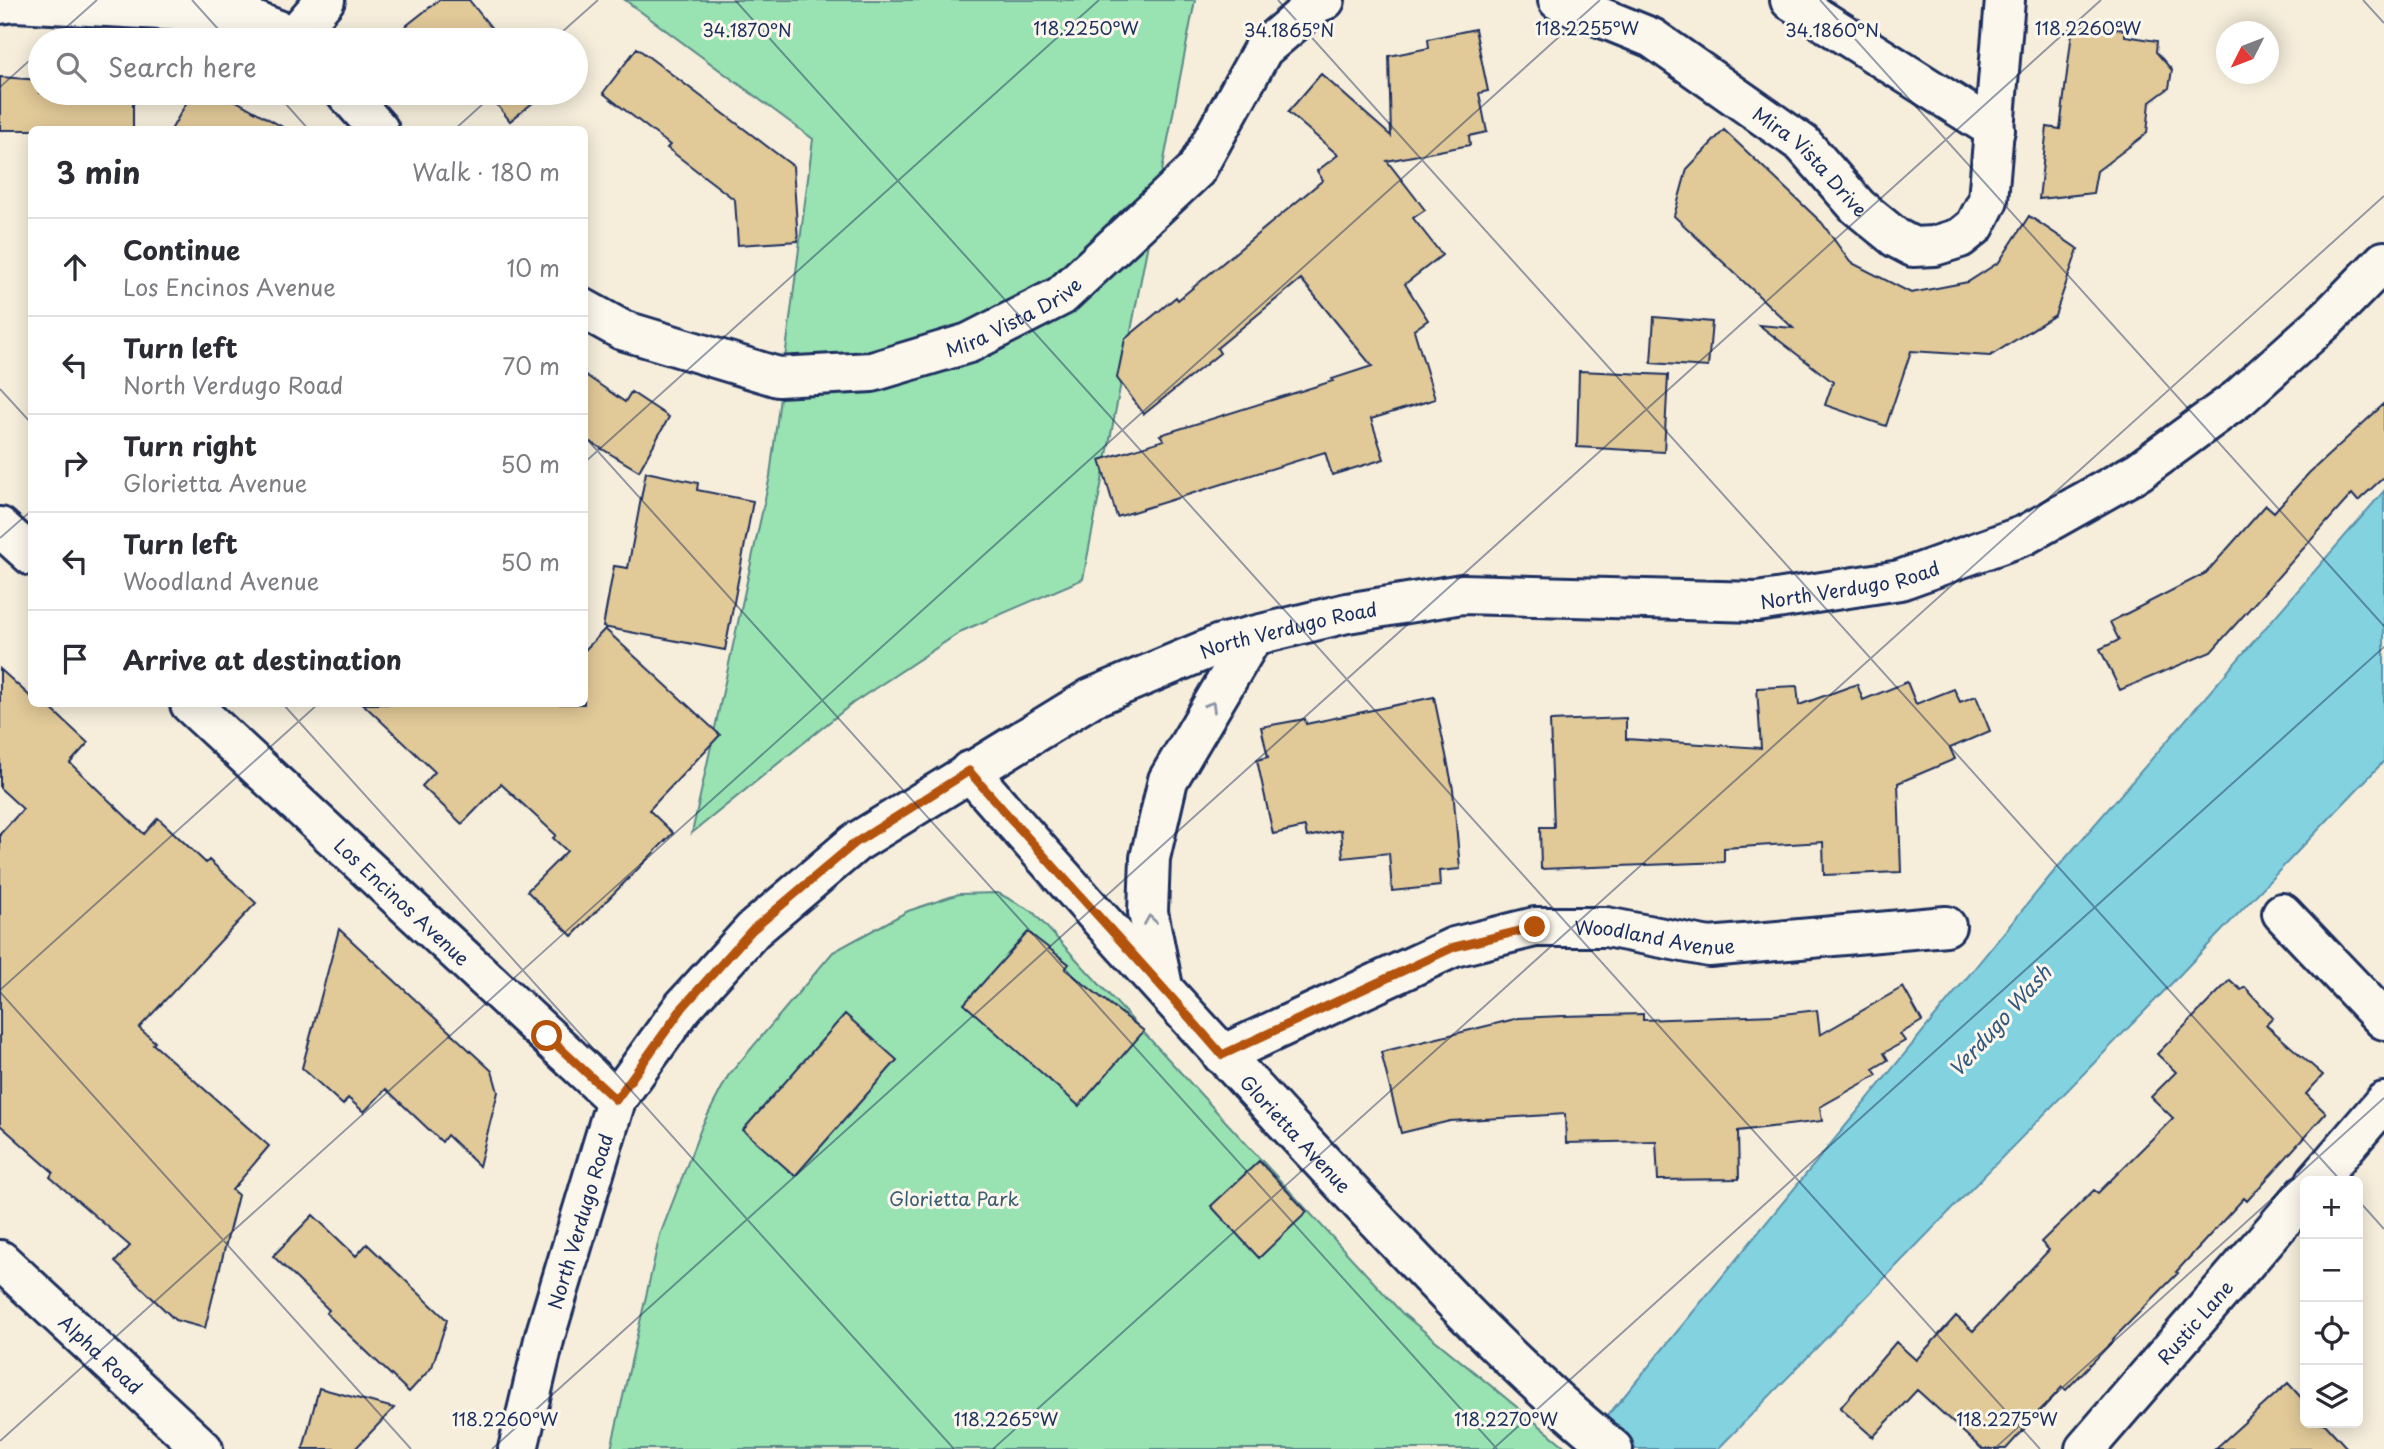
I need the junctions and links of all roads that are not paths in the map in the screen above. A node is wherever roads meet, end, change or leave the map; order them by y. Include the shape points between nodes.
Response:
1 (325, 0) edge
2 (1325, 0) edge
3 (1558, 0) edge
4 (1790, 0) edge
5 (2006, 0) edge
6 (0, 4) edge
7 (271, 28) edge
8 (304, 28) edge
9 (357, 105) edge
10 (375, 126) edge
11 (1995, 130) junction
12 (2384, 261) edge
13 (588, 311) edge
14 (0, 527) edge
15 (28, 552) edge
16 (1253, 636) junction
17 (193, 707) edge
18 (969, 771) junction
19 (2282, 912) dead end
20 (1946, 926) dead end
21 (1163, 987) junction
22 (2384, 1020) edge
23 (1222, 1055) junction
24 (616, 1100) junction
25 (2384, 1102) edge
26 (2320, 1176) edge
27 (2300, 1200) edge
28 (0, 1260) edge
29 (203, 1449) edge
30 (519, 1449) edge
31 (1613, 1449) edge
32 (2085, 1449) edge

1 - 8 street
2 - 13 street, Mira Vista Drive via 1263,49 1196,170 1061,296 969,343 872,372 778,377 621,330
3 - 11 street, Mira Vista Drive via 1663,45 1803,144 1858,207 1913,247 1960,238 1975,226 1988,200
4 - 11 street
5 - 11 street, Mira Vista Drive
6 - 7 street via 236,14
9 - 10 street
12 - 16 street, North Verdugo Road via 2239,398 2139,471 2025,535 1900,580 1757,601 1462,594 1347,613
14 - 15 street
16 - 18 street, North Verdugo Road via 1220,644 1091,698
21 -> 16 street via 1148,912 1150,858 1168,780
17 - 24 street, Los Encinos Avenue
18 - 21 street, Glorietta Avenue
18 - 24 street, North Verdugo Road via 855,843 752,930 683,1007
19 - 22 street
20 - 23 street, Woodland Avenue via 1709,947 1606,928 1535,927 1454,947
21 - 23 street, Glorietta Avenue
23 - 31 street, Glorietta Avenue via 1434,1281
24 - 30 street, North Verdugo Road via 545,1336
25 - 26 street
27 - 32 street, Rustic Lane
28 - 29 street, Alpha Road

